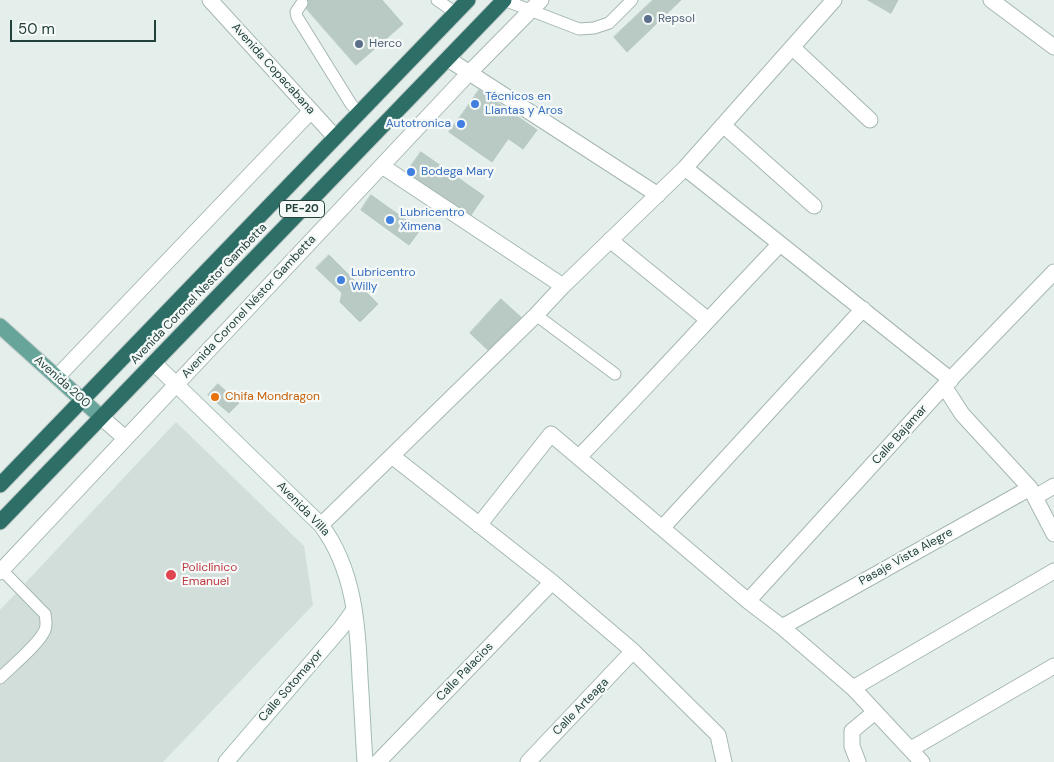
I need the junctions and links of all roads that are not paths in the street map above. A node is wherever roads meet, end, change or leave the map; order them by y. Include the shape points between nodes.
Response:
1 (210, 0) edge
2 (437, 0) edge
3 (468, 0) edge
4 (504, 0) edge
5 (632, 0) edge
6 (834, 0) edge
7 (991, 0) edge
8 (302, 3) dead end
9 (536, 6) edge
10 (456, 13) junction
11 (792, 47) junction
12 (1054, 47) edge
13 (448, 59) junction
14 (469, 72) junction
15 (311, 111) junction
16 (359, 113) junction
17 (870, 120) dead end
18 (723, 125) junction
19 (335, 137) junction
20 (382, 166) junction
21 (685, 168) junction
22 (658, 195) junction
23 (814, 206) dead end
24 (610, 240) junction
25 (780, 244) junction
26 (1054, 272) edge
27 (563, 286) junction
28 (863, 310) junction
29 (536, 315) junction
30 (708, 319) junction
31 (0, 326) edge
32 (154, 363) junction
33 (615, 374) dead end
34 (57, 377) junction
35 (948, 383) junction
36 (176, 385) junction
37 (82, 400) junction
38 (101, 417) junction
39 (124, 438) junction
40 (392, 456) junction
41 (579, 457) junction
42 (0, 485) edge
43 (1054, 486) edge
44 (1032, 492) junction
45 (0, 522) edge
46 (321, 525) junction
47 (480, 525) junction
48 (662, 527) junction
49 (1054, 534) edge
50 (1, 570) edge
51 (1054, 571) edge
52 (552, 582) junction
53 (748, 601) junction
54 (354, 610) junction
55 (782, 627) junction
56 (634, 651) junction
57 (1054, 666) edge
58 (0, 678) edge
59 (853, 688) junction
60 (875, 712) junction
61 (911, 749) junction
62 (226, 762) edge
63 (365, 762) edge
64 (378, 762) edge
65 (528, 762) edge
66 (724, 762) edge
67 (858, 762) edge
68 (922, 762) edge

1 - 15 street, Avenida Copacabana
2 - 10 lane
3 - 10 highway, Avenida Coronel Nestor Gambetta / PE-20
4 - 9 lane
4 - 13 highway, Avenida Coronel Nestor Gambetta / PE-20
5 - 9 lane via 609,23 579,30
6 - 11 street
7 - 12 street
8 - 16 lane via 297,16
9 - 14 street, Avenida Coronel Néstor Gambetta
10 - 16 highway, Avenida Coronel Nestor Gambetta / PE-20
11 - 17 street
11 - 18 street
13 - 14 street
13 - 32 highway, Avenida Coronel Nestor Gambetta / PE-20
14 - 20 street, Avenida Coronel Néstor Gambetta
14 - 22 street
15 - 19 street, Avenida Copacabana
15 - 34 street
16 - 19 highway, Avenida Coronel Nestor Gambetta / PE-20
18 - 21 street
18 - 23 street
19 - 37 highway, Avenida Coronel Nestor Gambetta / PE-20
20 - 27 street
20 - 36 street, Avenida Coronel Néstor Gambetta
21 - 22 street
21 - 25 street
22 - 24 street
24 - 27 street
24 - 30 street
25 - 28 street
25 - 30 street
26 - 35 street, Calle Bajamar
27 - 29 street
28 - 35 street
28 - 48 street
29 - 33 lane
29 - 40 street
30 - 41 street
31 - 34 main road, Avenida 200
32 - 36 street, Avenida Villa
32 - 38 highway, Avenida Coronel Nestor Gambetta / PE-20
34 - 37 main road, Avenida 200
35 - 44 street via 962,414
35 - 53 street, Calle Bajamar
36 - 39 street, Avenida Coronel Néstor Gambetta
36 - 46 street, Avenida Villa
37 - 38 main road, Avenida 200
37 - 42 highway, Avenida Coronel Nestor Gambetta / PE-20
38 - 39 street, Avenida 200
38 - 45 highway, Avenida Coronel Nestor Gambetta / PE-20
39 - 50 street, Avenida Coronel Néstor Gambetta
40 - 46 street
40 - 47 street
41 - 47 street via 551,434
41 - 48 street
43 - 44 street, Pasaje Vista Alegre
44 - 49 street
44 - 55 street, Pasaje Vista Alegre
46 - 54 street, Avenida Villa via 347,574
47 - 52 street
48 - 53 street
50 - 58 lane via 45,614 47,623 38,642
51 - 59 street
52 - 56 street
52 - 64 street, Calle Palacios
53 - 55 street
54 - 62 street, Calle Sotomayor
54 - 63 street, Avenida Villa
55 - 59 street
56 - 65 street, Calle Arteaga
56 - 66 street via 718,735
57 - 61 street
59 - 60 street
60 - 61 street
60 - 67 street via 852,731 852,746
61 - 68 street

